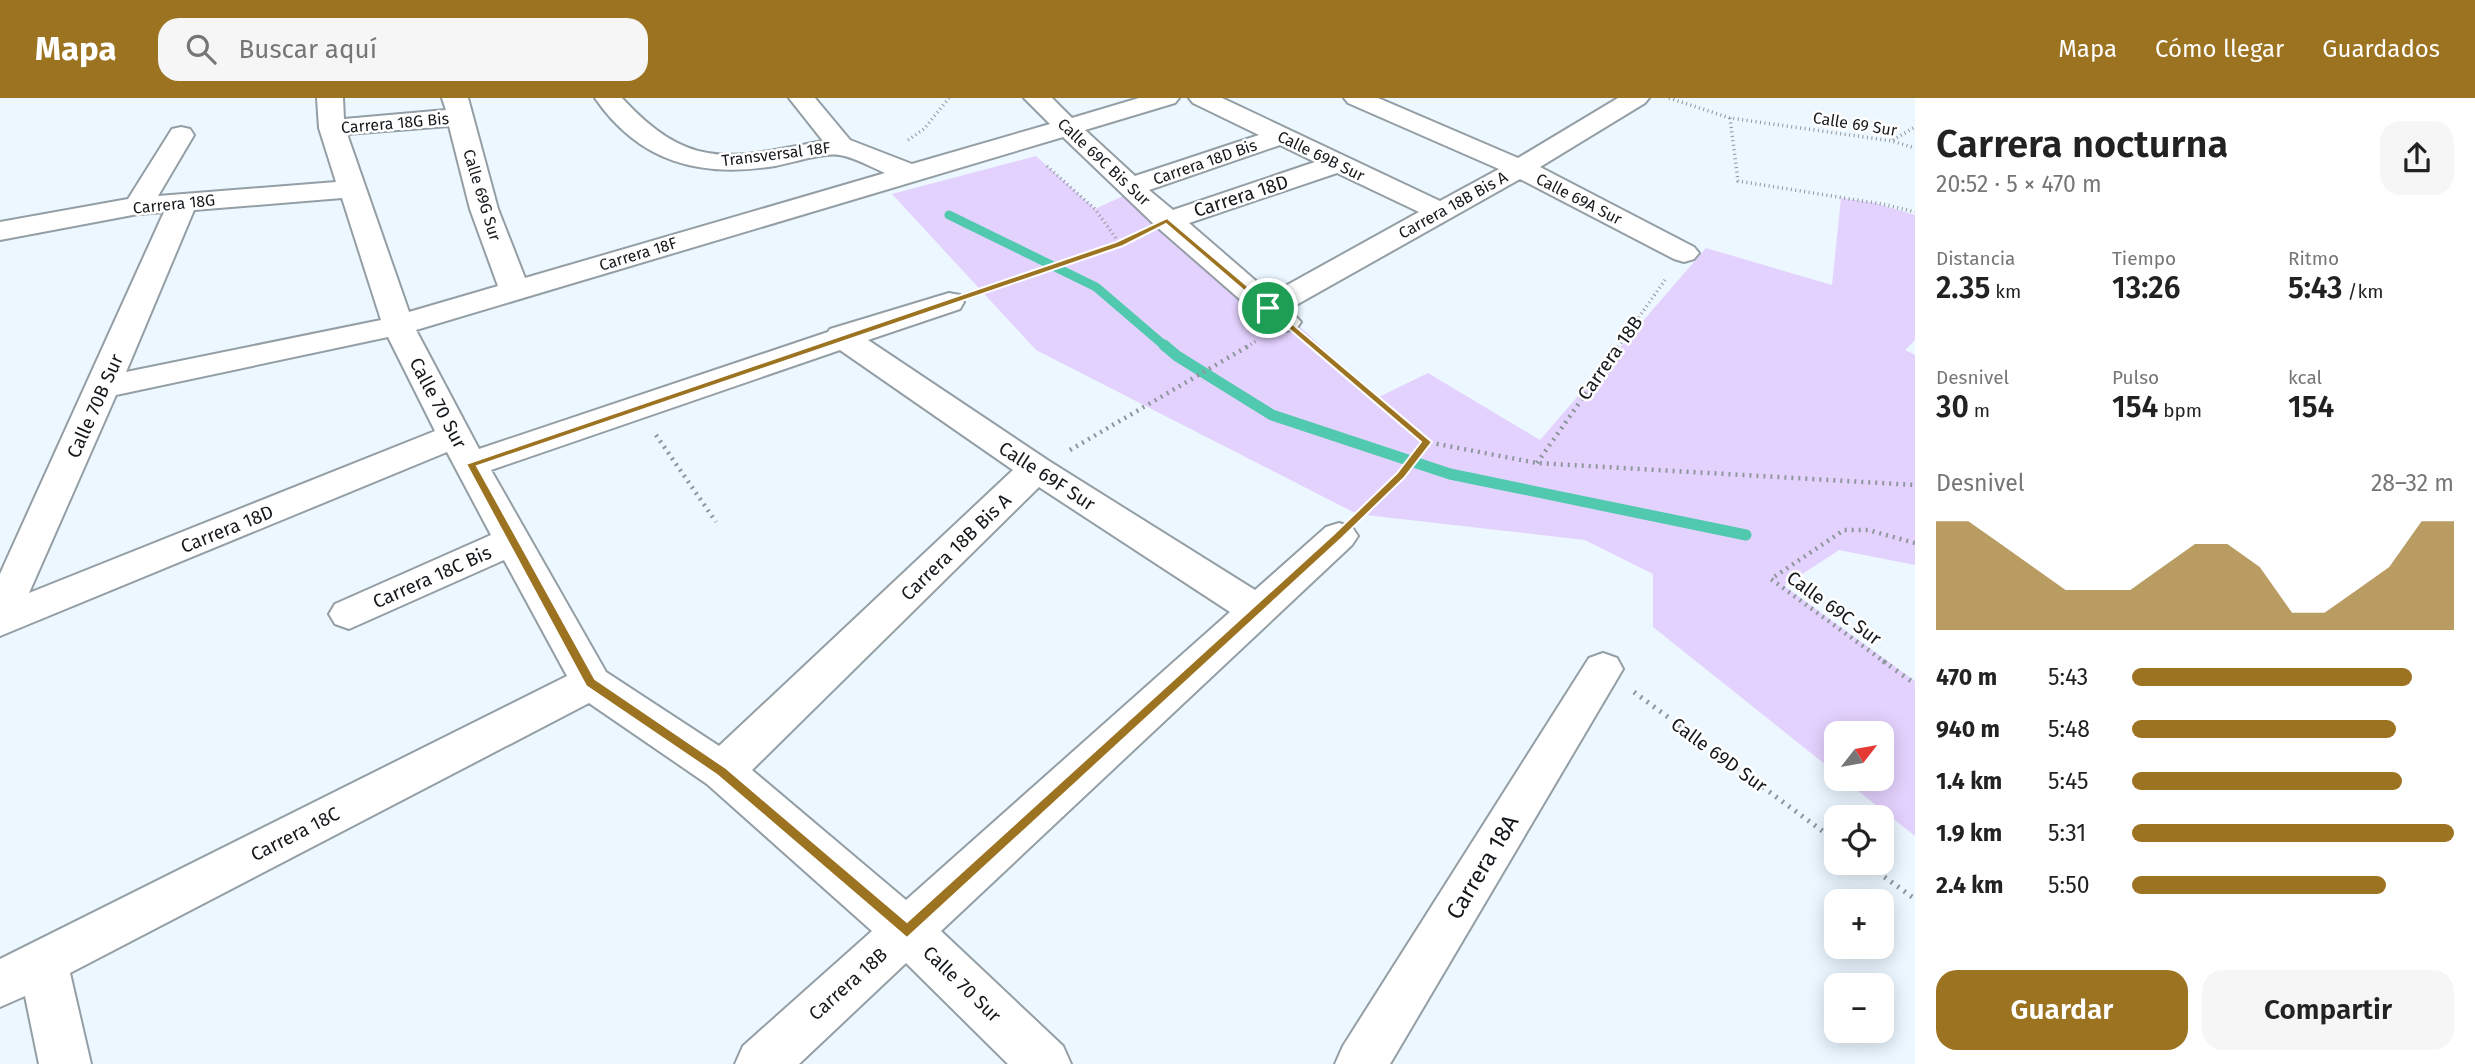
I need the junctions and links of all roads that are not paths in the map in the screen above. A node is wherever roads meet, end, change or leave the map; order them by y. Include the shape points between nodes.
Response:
1 (608, 98) edge
2 (802, 98) edge
3 (1037, 98) edge
4 (1166, 98) edge
5 (1202, 98) edge
6 (1357, 98) edge
7 (1636, 98) edge
8 (457, 108) edge
9 (331, 113) edge
10 (1067, 128) junction
11 (181, 135) dead end
12 (1281, 136) junction
13 (841, 146) junction
14 (1337, 164) junction
15 (1520, 168) junction
16 (910, 173) junction
17 (1130, 187) junction
18 (350, 189) junction
19 (183, 202) junction
20 (138, 206) junction
21 (1441, 212) junction
22 (1167, 221) junction
23 (0, 230) edge
24 (1684, 253) road end
25 (515, 290) junction
26 (949, 302) road end
27 (1277, 315) joint
28 (398, 325) junction
29 (841, 336) junction
30 (104, 387) junction
31 (463, 450) junction
32 (1036, 469) junction
33 (1339, 536) road end
34 (514, 540) junction
35 (0, 605) edge
36 (1256, 611) junction
37 (349, 614) dead end
38 (0, 621) edge
39 (1603, 669) road end
40 (591, 683) junction
41 (722, 771) junction
42 (907, 931) junction
43 (43, 962) junction
44 (0, 984) edge
45 (65, 1064) edge
46 (761, 1064) edge
47 (1045, 1064) edge
48 (1362, 1064) edge

1 - 13 street, Transversal 18F via 660,146 697,160 755,160
2 - 13 street
3 - 10 street, Calle 69C Bis Sur
4 - 10 street, Carrera 18F
5 - 12 street, Calle 69B Sur
6 - 15 street, Calle 69A Sur
7 - 15 street, Carrera 18B Bis A
8 - 9 street, Carrera 18G Bis
8 - 25 street, Calle 69G Sur via 484,209
9 - 18 street, Calle 70 Sur
10 - 16 street, Carrera 18F
10 - 17 street, Calle 69C Bis Sur
11 - 20 street
12 - 14 street, Calle 69B Sur
12 - 17 street, Carrera 18D Bis
13 - 16 street
14 - 21 street, Calle 69B Sur
14 - 22 street, Carrera 18D
15 - 21 street, Carrera 18B Bis A
15 - 24 street, Calle 69A Sur
16 - 25 street, Carrera 18F
17 - 22 street, Calle 69C Bis Sur
18 - 19 street, Carrera 18G
18 - 28 street, Calle 70 Sur
19 - 20 street, Carrera 18G
19 - 30 street, Calle 70B Sur
20 - 23 street, Carrera 18G
21 - 27 street, Carrera 18B Bis A
22 - 27 street, Calle 69C Bis Sur
25 - 28 street, Carrera 18F
26 - 29 street, Carrera 18D
28 - 30 street, Carrera 18F
28 - 31 street, Calle 70 Sur
29 - 31 street, Carrera 18D via 638,408
29 - 32 street, Calle 69F Sur
30 - 35 street, Calle 70B Sur via 14,585
31 - 34 street, Calle 70 Sur
31 - 38 street, Carrera 18D
32 - 36 street, Calle 69F Sur
32 - 41 street, Carrera 18B Bis A
33 - 36 street, Carrera 18B
34 - 37 street, Carrera 18C Bis
34 - 40 street, Calle 70 Sur
36 - 42 street, Carrera 18B
39 - 48 street, Carrera 18A
40 - 41 street, Calle 70 Sur
40 - 43 street, Carrera 18C
41 - 42 street, Calle 70 Sur
42 - 46 street, Carrera 18B
42 - 47 street, Calle 70 Sur
43 - 44 street, Carrera 18C
43 - 45 street

